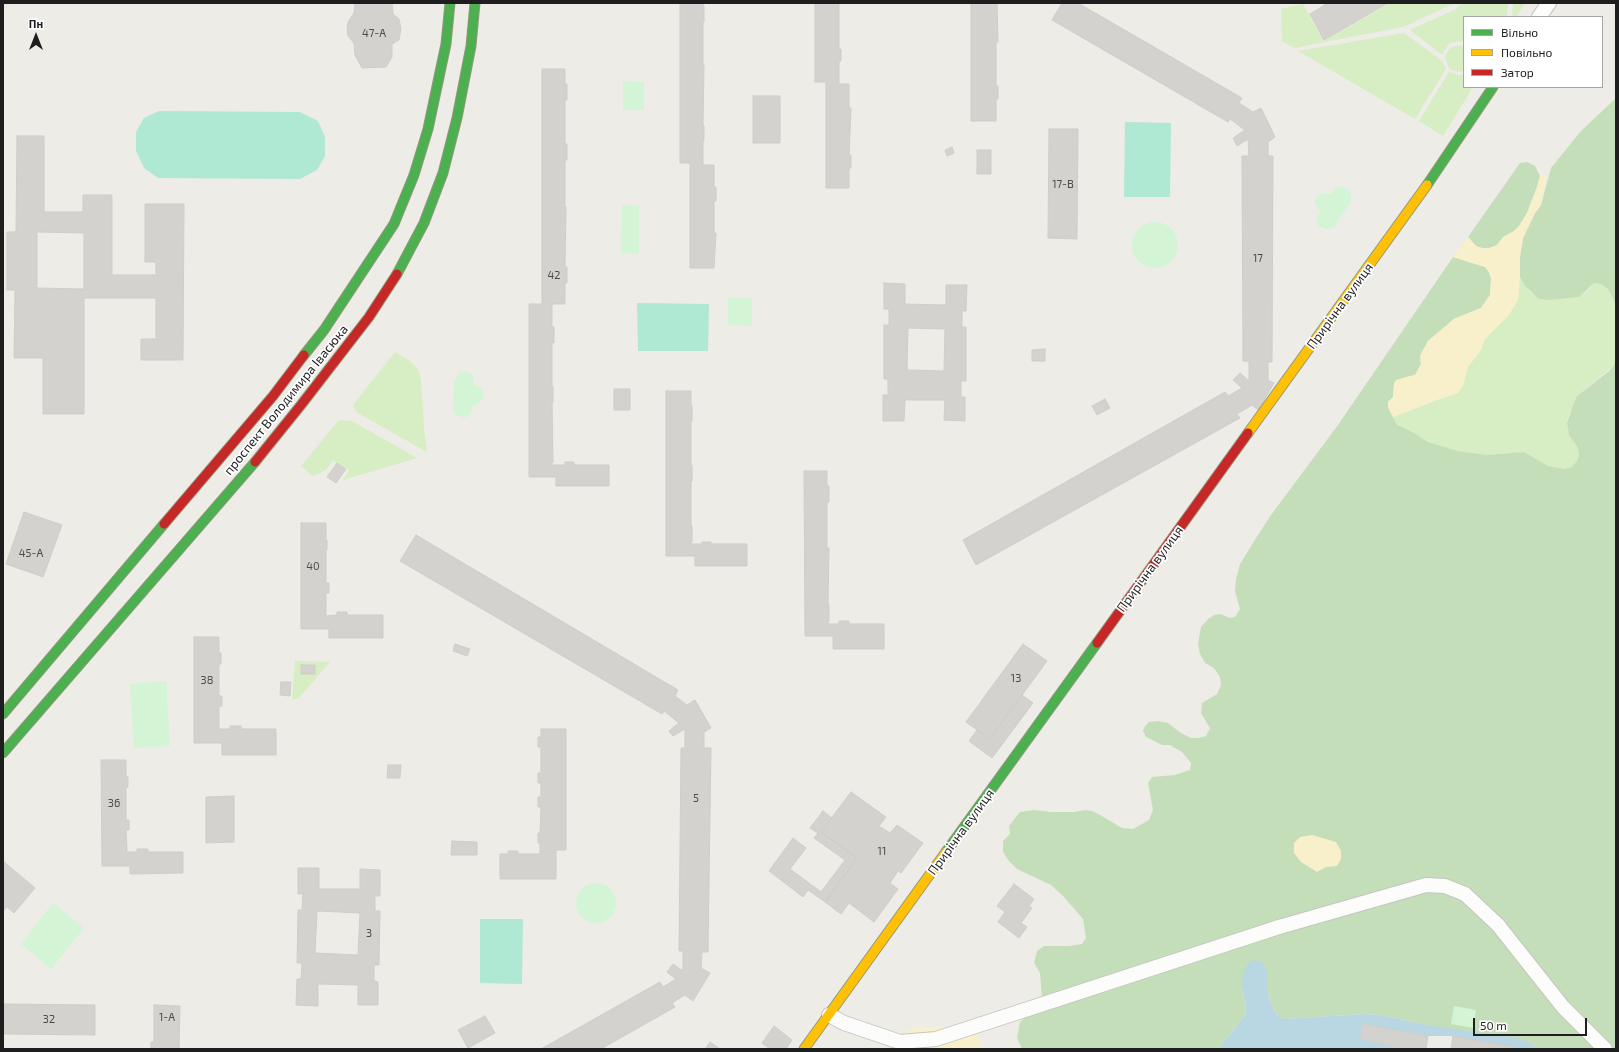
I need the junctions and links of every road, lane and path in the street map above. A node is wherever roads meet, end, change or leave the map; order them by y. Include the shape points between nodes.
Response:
1 (450, 3) edge
2 (475, 3) edge
3 (1549, 3) edge
4 (1540, 16) edge
5 (1492, 88) edge
6 (3, 714) edge
7 (3, 753) edge
8 (829, 1015) junction
9 (804, 1049) edge
10 (1605, 1049) edge

1 - 6 main road, проспект Володимира Івасюка via 446,44 428,129 414,175 394,224 324,330 273,396
2 - 7 main road, проспект Володимира Івасюка via 468,61 443,173 424,223 400,270 369,317 302,405
3 - 4 street
5 - 8 main road, Прирічна вулиця via 1435,174
8 - 9 main road, Прирічна вулиця
8 - 10 street via 844,1023 900,1042 950,1036 1279,927 1426,885 1445,886 1465,894 1498,924 1563,1007

